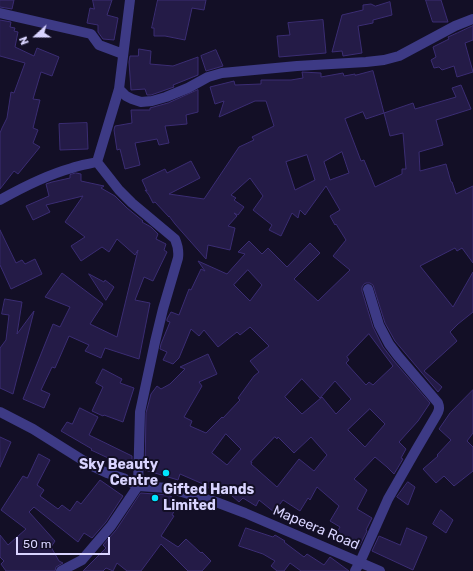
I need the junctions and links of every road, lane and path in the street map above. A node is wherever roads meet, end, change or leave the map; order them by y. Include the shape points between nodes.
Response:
1 (130, 0) edge
2 (0, 13) edge
3 (473, 19) edge
4 (123, 54) junction
5 (119, 89) junction
6 (97, 162) junction
7 (0, 200) edge
8 (368, 289) dead end
9 (0, 412) edge
10 (138, 486) junction
11 (357, 567) edge
12 (61, 571) edge
13 (380, 571) edge

1 - 4 street
2 - 4 street via 90,34 99,45
3 - 5 street via 399,56 384,60 216,75 152,101 141,102 132,99
4 - 5 street
5 - 6 street
6 - 7 street via 45,177
6 - 10 street via 118,190 178,244 178,258 163,309 140,412
8 - 11 street via 379,325 389,344 438,403 439,412 388,499
9 - 10 street, Mapeera Road via 33,429 92,466
10 - 11 street, Mapeera Road via 168,488 216,502 252,516
10 - 12 street via 111,526 82,560
11 - 13 street, Mapeera Road

